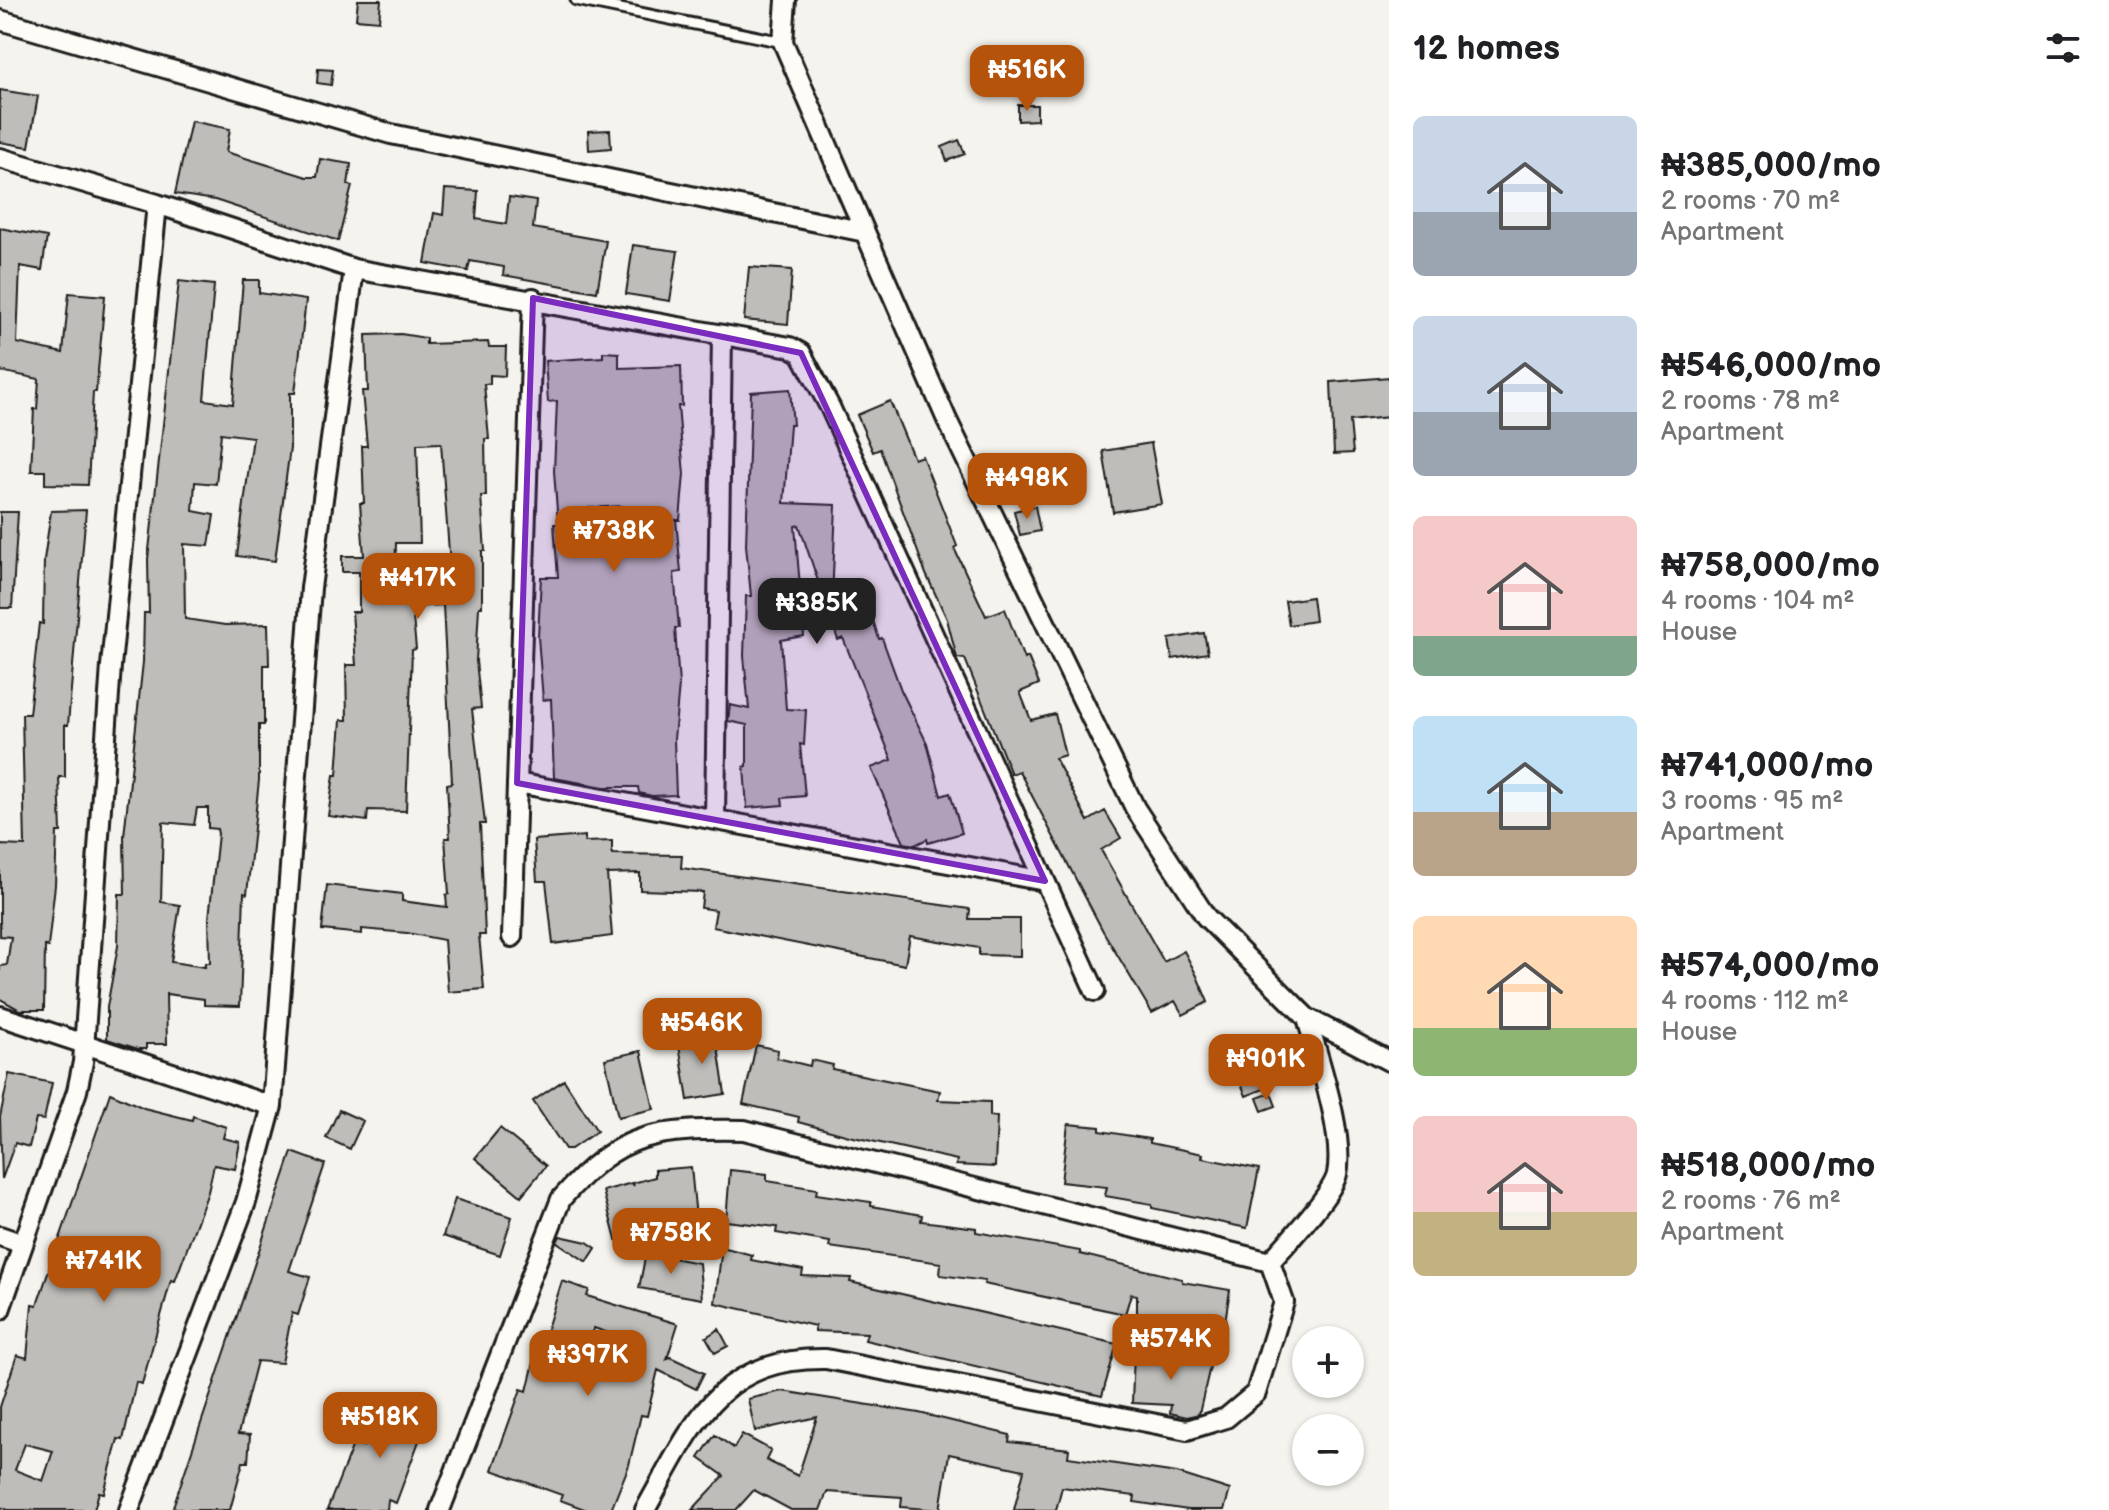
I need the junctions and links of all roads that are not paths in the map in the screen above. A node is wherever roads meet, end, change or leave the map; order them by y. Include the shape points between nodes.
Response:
1 (576, 0) edge
2 (786, 0) edge
3 (0, 20) edge
4 (783, 42) junction
5 (0, 158) edge
6 (157, 204) junction
7 (865, 232) junction
8 (354, 269) junction
9 (533, 298) junction
10 (722, 335) junction
11 (517, 783) junction
12 (715, 818) junction
13 (1045, 881) junction
14 (512, 937) dead end
15 (1095, 991) dead end
16 (0, 1016) edge
17 (1307, 1018) junction
18 (84, 1044) junction
19 (1389, 1061) edge
20 (272, 1106) junction
21 (0, 1236) edge
22 (23, 1244) junction
23 (1270, 1262) junction
24 (0, 1310) edge
25 (129, 1510) edge
26 (440, 1510) edge
27 (645, 1510) edge

1 - 4 lane
2 - 4 street
3 - 7 street via 391,134
4 - 7 street
5 - 6 street
6 - 8 street
6 - 18 street via 111,666
7 - 17 street via 947,420 1135,808 1206,917
8 - 9 street
8 - 20 street via 311,588
9 - 10 street
9 - 11 street
10 - 12 street
10 - 13 street via 790,347 809,365
11 - 12 street
11 - 14 street
12 - 13 street
13 - 15 street
16 - 18 street
17 - 19 street
17 - 23 street via 1333,1111 1337,1176
18 - 20 street
18 - 22 street via 77,1091
20 - 25 street via 246,1202
21 - 22 street
22 - 24 street
23 - 26 street via 744,1130 674,1129 627,1143 586,1170 561,1199
23 - 27 street via 1284,1302 1256,1393 1226,1418 1187,1430 826,1359 792,1358 761,1366 702,1409

